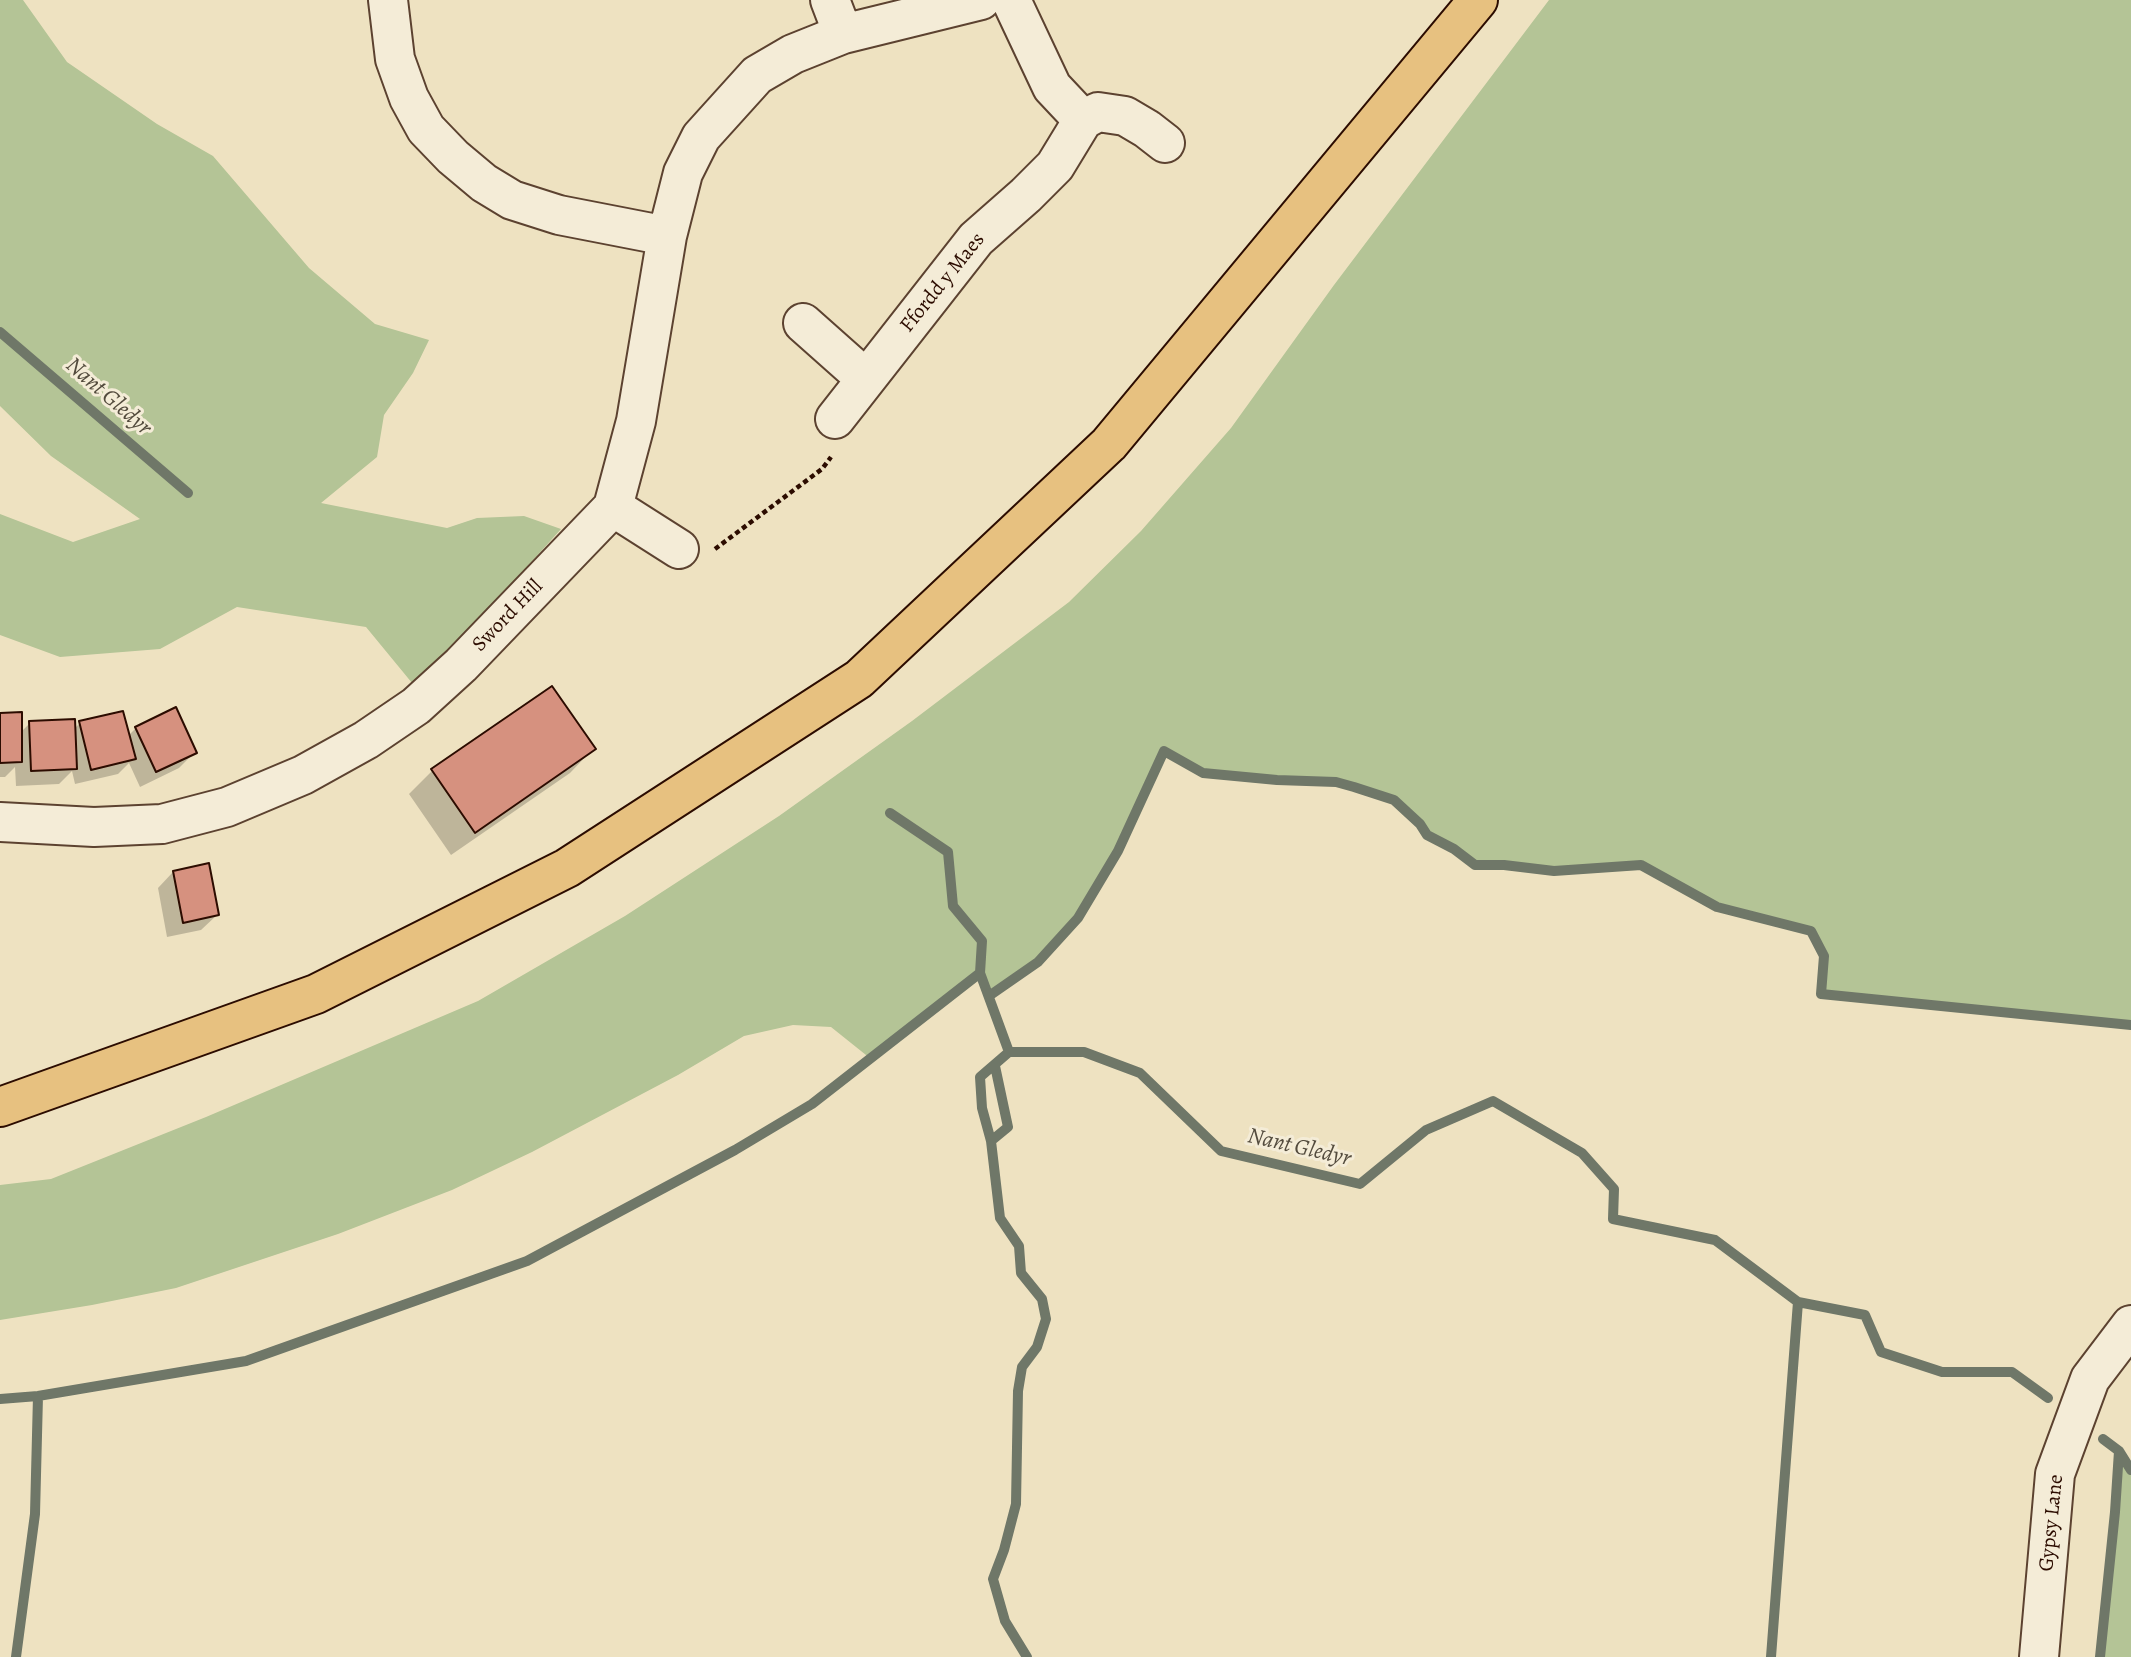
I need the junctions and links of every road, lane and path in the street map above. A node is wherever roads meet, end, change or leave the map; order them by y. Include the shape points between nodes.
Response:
1 (388, 0) edge
2 (981, 0) edge
3 (1011, 0) edge
4 (1478, 0) edge
5 (836, 17) edge
6 (1083, 120) junction
7 (1165, 143) dead end
8 (667, 236) junction
9 (803, 324) dead end
10 (866, 379) junction
11 (835, 419) joint
12 (613, 507) junction
13 (693, 552) joint
14 (0, 822) edge
15 (0, 1107) edge
16 (2131, 1325) edge
17 (2039, 1657) edge

1 - 8 street via 395,59 409,98 426,129 453,157 512,200 559,215
2 - 5 street
3 - 6 street via 1052,87
4 - 15 main road via 1109,444 859,679 567,868 316,994
5 - 8 street, Sword Hill via 793,54 757,75 701,138 683,173
6 - 7 street via 1098,112 1125,116
6 - 10 street, Ffordd y Maes via 1055,166 976,239
8 - 12 street, Sword Hill via 636,421
9 - 10 street
10 - 11 street, Ffordd y Maes
11 - 13 path via 849,434 822,469
12 - 13 street
12 - 14 street, Sword Hill via 416,706 303,775 227,807 162,824 94,827
16 - 17 street, Gypsy Lane via 2090,1379 2055,1474

